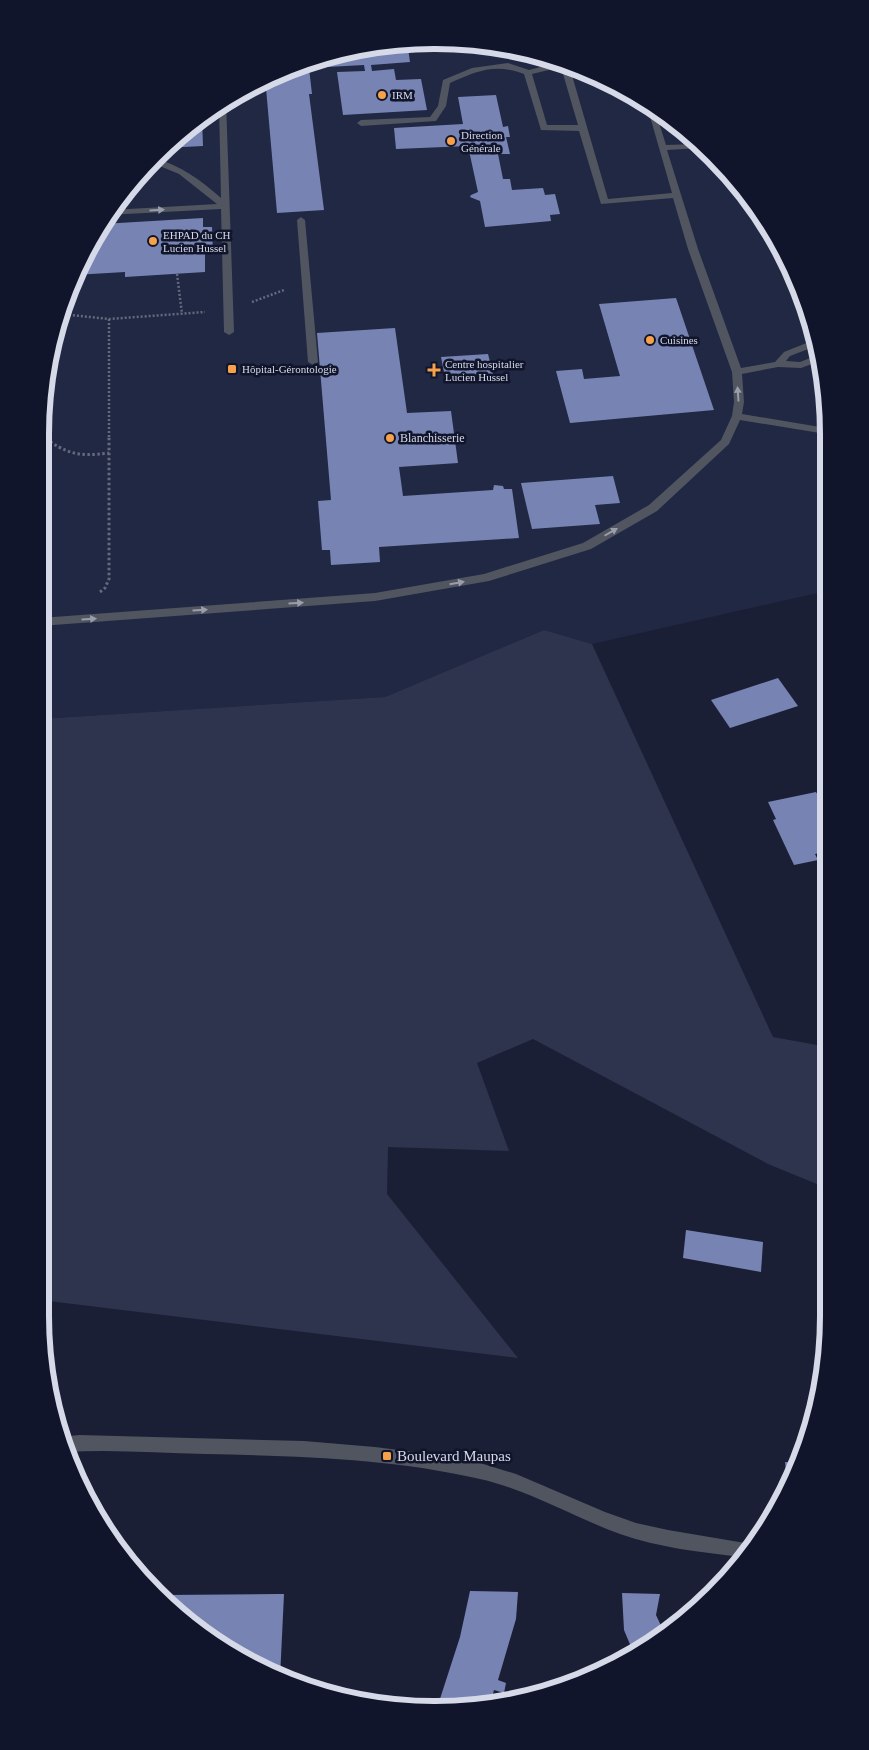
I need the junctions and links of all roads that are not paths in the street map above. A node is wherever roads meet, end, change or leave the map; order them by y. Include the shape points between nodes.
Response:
1 (425, 49) edge
2 (442, 49) edge
3 (552, 67) edge
4 (566, 72) edge
5 (528, 74) junction
6 (223, 112) edge
7 (653, 117) edge
8 (361, 123) dead end
9 (582, 128) junction
10 (691, 146) edge
11 (662, 148) junction
12 (161, 163) edge
13 (676, 195) junction
14 (225, 206) junction
15 (119, 212) edge
16 (301, 220) dead end
17 (229, 332) dead end
18 (810, 345) edge
19 (813, 360) edge
20 (313, 362) dead end
21 (778, 364) junction
22 (737, 372) junction
23 (738, 416) junction
24 (820, 430) edge
25 (49, 621) edge
26 (71, 1444) edge
27 (742, 1549) edge

1 - 2 street
3 - 5 street
4 - 9 street
5 - 8 street via 508,64 472,70 446,82 442,106 433,119
5 - 9 street via 544,128
6 - 14 street
7 - 11 street
9 - 13 street via 604,202
10 - 11 street
11 - 13 street
12 - 14 street via 196,180
13 - 22 street
15 -> 14 street
14 - 17 street
16 - 20 street
18 - 21 street via 787,354
19 - 21 street via 801,365
21 - 22 street
23 -> 22 street
23 - 24 street
25 -> 23 street via 375,598 484,578 587,546 653,508 725,442
26 - 27 street via 246,1447 387,1456 462,1467 530,1488 622,1526 671,1540

